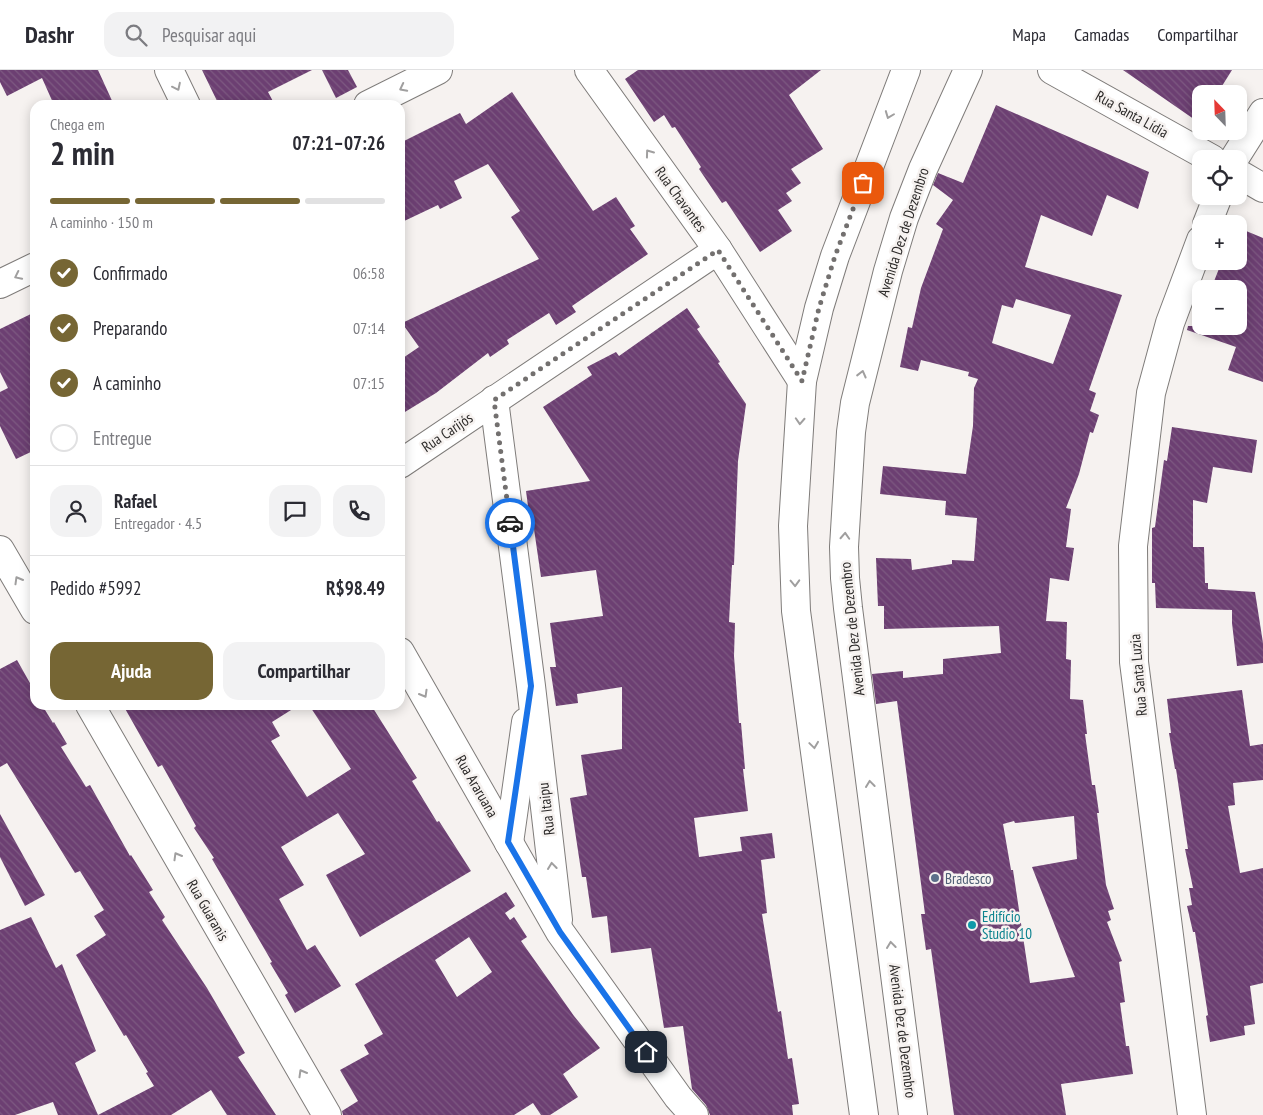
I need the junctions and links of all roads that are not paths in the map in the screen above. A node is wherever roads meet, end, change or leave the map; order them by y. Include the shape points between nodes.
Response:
1 (169, 70) edge
2 (438, 70) edge
3 (589, 70) edge
4 (906, 70) edge
5 (968, 70) edge
6 (1052, 70) edge
7 (184, 100) edge
8 (378, 100) edge
9 (1263, 113) edge
10 (1196, 150) edge
11 (1240, 150) edge
12 (1247, 179) edge
13 (1263, 188) edge
14 (718, 250) junction
15 (1192, 264) edge
16 (30, 269) edge
17 (0, 284) edge
18 (802, 381) junction
19 (494, 400) junction
20 (405, 461) edge
21 (0, 550) edge
22 (30, 601) edge
23 (405, 661) edge
24 (531, 686) junction
25 (93, 710) edge
26 (508, 842) junction
27 (560, 932) junction
28 (327, 1115) edge
29 (694, 1115) edge
30 (864, 1115) edge
31 (914, 1115) edge
32 (1192, 1115) edge

1 -> 7 main road
2 -> 8 main road
14 -> 3 main road, Rua Chavantes
4 -> 18 main road via 835,256
31 -> 5 main road, Avenida Dez de Dezembro via 848,608 846,528 855,403 888,271 923,169
6 - 10 main road, Rua Santa Lídia
9 - 11 main road
12 - 13 main road
14 - 18 main road, Rua Chavantes
14 - 19 main road, Rua Carijós
15 - 32 main road, Rua Santa Luzia via 1170,323 1151,393 1133,546 1134,662
16 -> 17 main road
18 -> 30 main road via 793,526 796,611
19 - 20 main road, Rua Carijós
19 - 24 main road, Rua Itaipu
22 -> 21 main road
23 -> 26 main road, Rua Araruana
24 - 26 main road, Rua Itaipu
27 -> 24 main road, Rua Itaipu
28 -> 25 main road, Rua Guaranis
26 - 27 main road, Rua Araruana
27 - 29 main road, Rua Araruana

